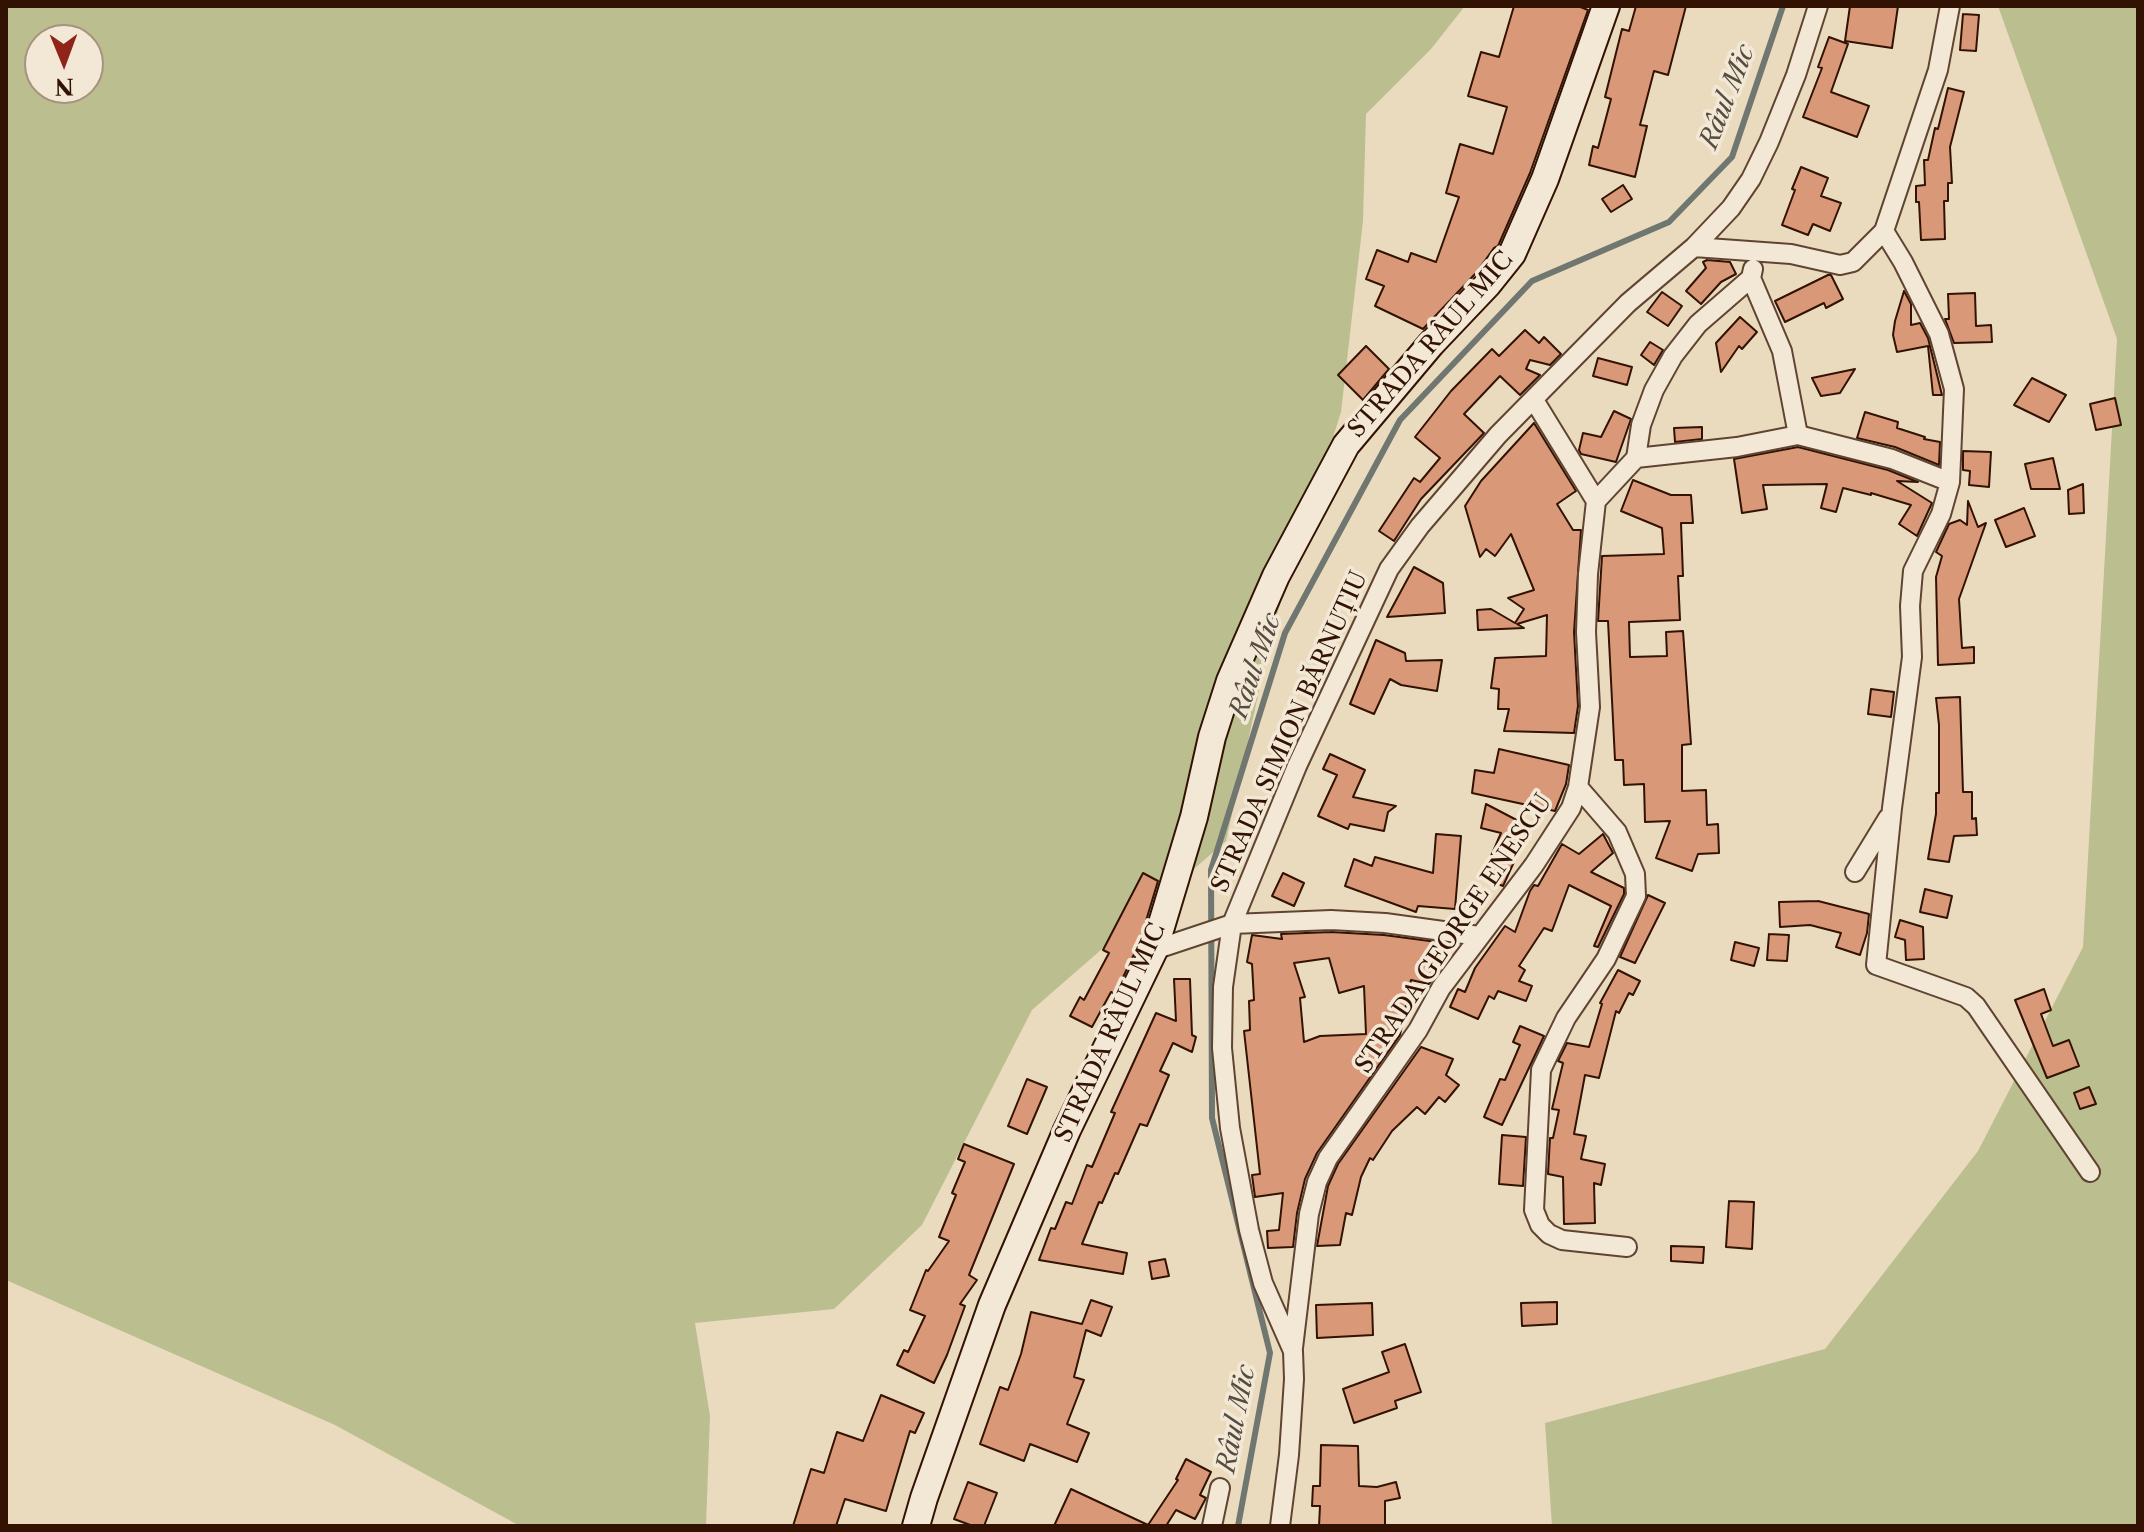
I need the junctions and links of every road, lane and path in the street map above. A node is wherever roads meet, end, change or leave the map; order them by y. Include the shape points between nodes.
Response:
1 (1606, 6) edge
2 (1818, 6) edge
3 (1950, 6) edge
4 (1884, 231) junction
5 (1694, 247) junction
6 (1756, 251) junction
7 (1751, 278) junction
8 (1534, 400) junction
9 (1798, 435) junction
10 (1636, 458) junction
11 (1950, 482) junction
12 (1596, 501) junction
13 (1578, 787) junction
14 (1892, 808) junction
15 (1855, 872) dead end
16 (1226, 926) junction
17 (1479, 936) junction
18 (1154, 950) junction
19 (2090, 1172) dead end
20 (1627, 1247) dead end
21 (1293, 1351) junction
22 (1220, 1488) dead end
23 (916, 1526) edge
24 (1212, 1526) edge
25 (1280, 1526) edge

1 - 18 street, STRADA RÂUL MIC via 1545,179 1512,254 1346,445 1276,576 1230,681
2 - 5 street, STRADA SIMION BĂRNUȚIU via 1757,167 1731,208
3 - 4 street via 1938,70
4 - 6 street via 1853,262 1840,265
4 - 11 street via 1939,334 1951,372
5 - 6 street
5 - 8 street, STRADA SIMION BĂRNUȚIU via 1628,303
6 - 7 street
7 - 9 street via 1782,351
7 - 10 street via 1698,324 1673,356 1641,425
8 - 12 street
8 - 16 street, STRADA SIMION BĂRNUȚIU via 1467,469 1389,569
9 - 10 street
9 - 11 street via 1892,459
10 - 12 street
11 - 14 street via 1913,571 1912,657
12 - 13 street, STRADA GEORGE ENESCU via 1586,632 1590,707
13 - 17 street, STRADA GEORGE ENESCU via 1571,808 1534,865
13 - 20 street via 1617,832 1635,874 1636,896 1541,1070 1534,1210 1540,1225 1562,1240
14 - 15 street
14 - 19 street via 1876,965 1966,997 1976,1006
16 - 17 street via 1358,921
16 - 18 street
16 - 21 street, STRADA SIMION BĂRNUȚIU via 1222,1048 1230,1128 1263,1283
17 - 21 street, STRADA GEORGE ENESCU via 1328,1158 1317,1182 1303,1251
18 - 23 street, STRADA RÂUL MIC via 1067,1130 992,1305
21 - 25 street, STRADA SIMION BĂRNUȚIU
22 - 24 street

